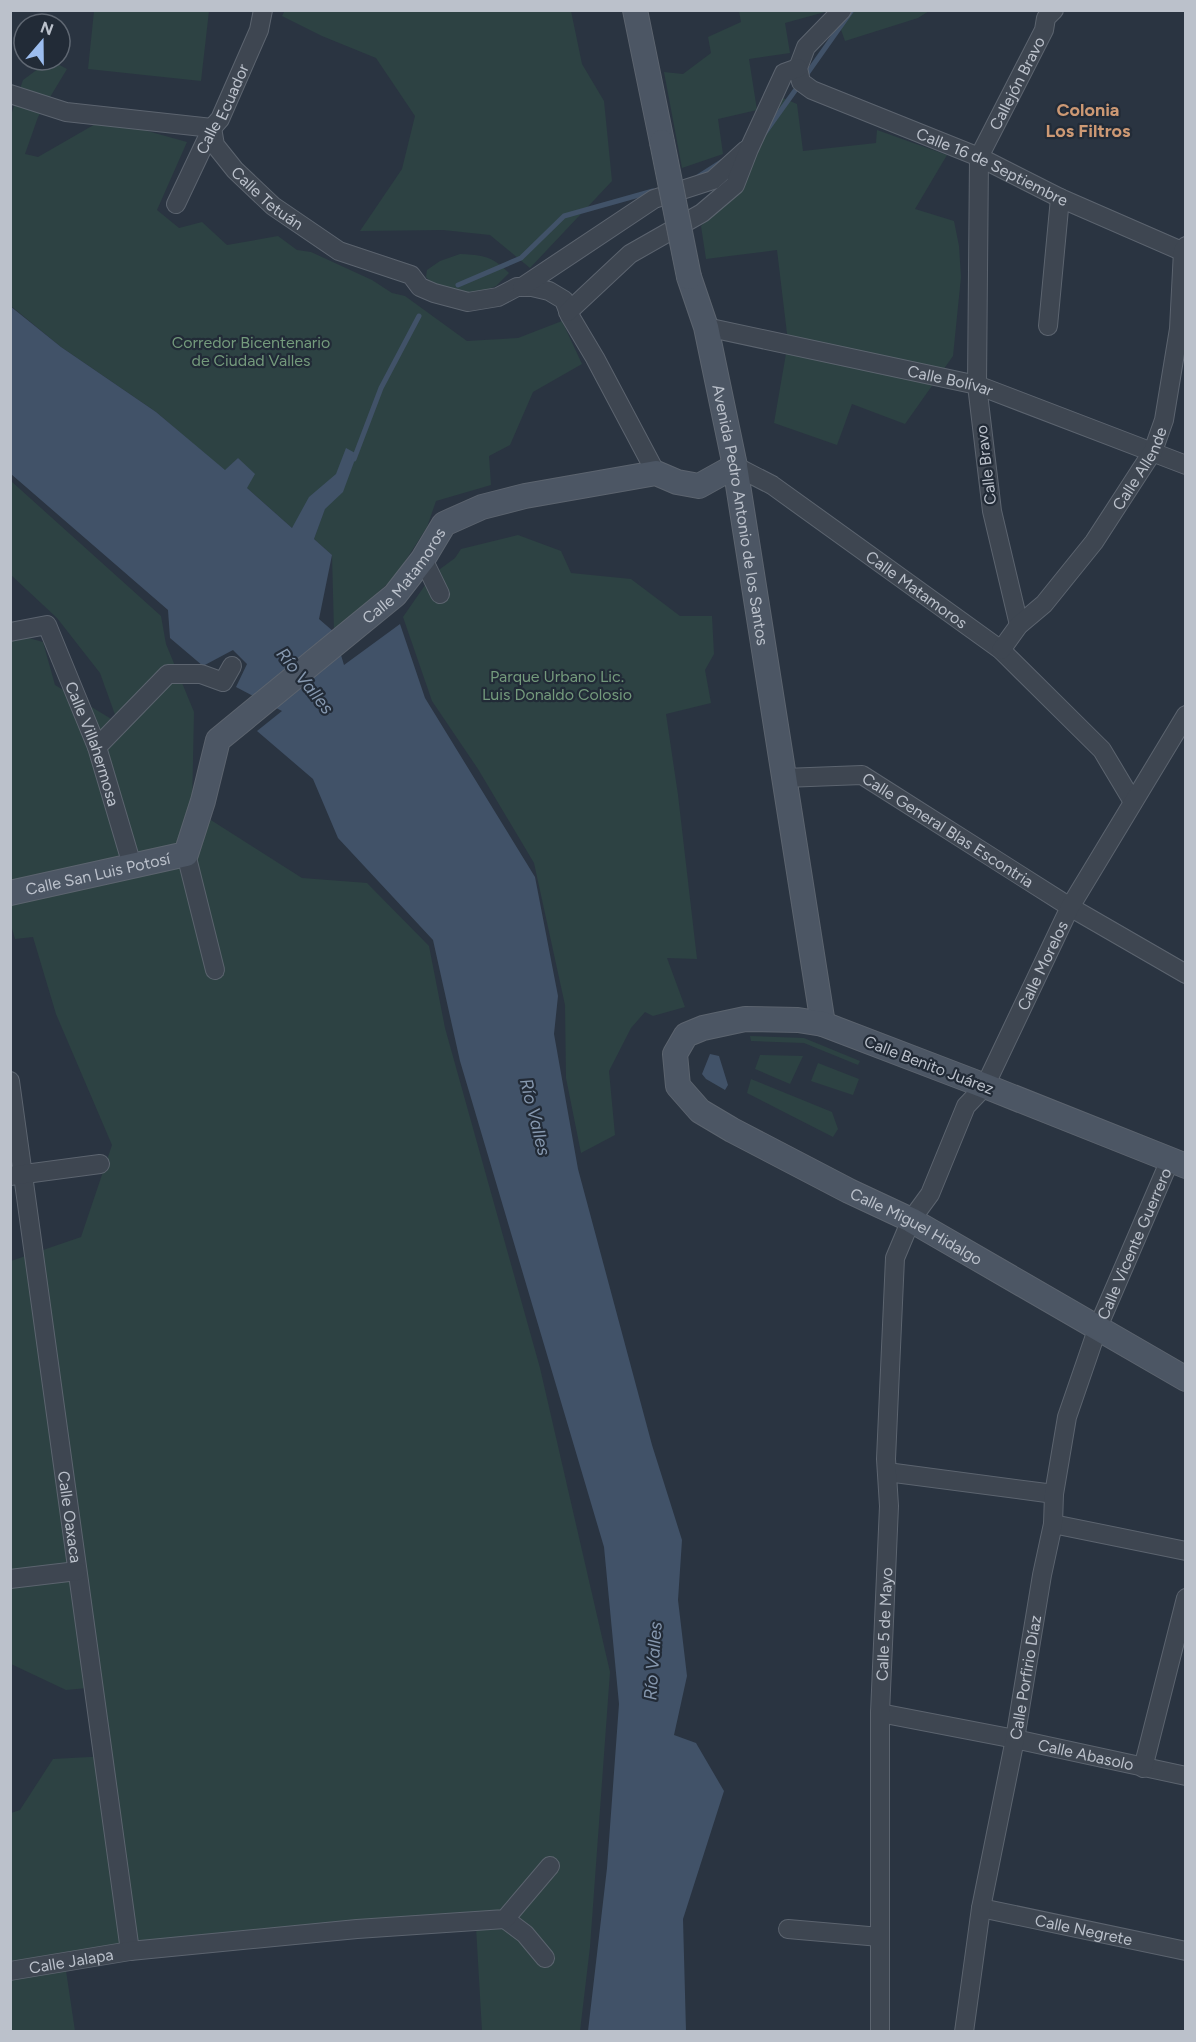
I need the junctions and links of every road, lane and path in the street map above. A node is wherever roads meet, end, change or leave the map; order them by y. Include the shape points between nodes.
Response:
1 (263, 10) edge
2 (635, 10) edge
3 (842, 10) edge
4 (1045, 13) edge
5 (800, 75) junction
6 (10, 94) edge
7 (212, 128) junction
8 (750, 145) junction
9 (979, 157) junction
10 (1060, 198) junction
11 (176, 204) dead end
12 (1185, 250) edge
13 (527, 287) junction
14 (568, 312) junction
15 (1048, 326) dead end
16 (706, 327) junction
17 (977, 385) junction
18 (1154, 451) junction
19 (1185, 465) edge
20 (735, 466) junction
21 (656, 474) junction
22 (423, 559) junction
23 (440, 594) dead end
24 (1019, 625) junction
25 (10, 632) edge
26 (1001, 650) junction
27 (232, 666) dead end
28 (1185, 715) edge
29 (97, 747) junction
30 (784, 778) junction
31 (1133, 802) junction
32 (186, 854) junction
33 (132, 866) junction
34 (10, 893) edge
35 (1070, 907) junction
36 (215, 970) dead end
37 (1185, 974) edge
38 (823, 1024) junction
39 (675, 1054) joint
40 (10, 1082) edge
41 (985, 1086) junction
42 (1178, 1163) edge
43 (100, 1164) dead end
44 (17, 1175) edge
45 (911, 1220) junction
46 (1098, 1327) junction
47 (1185, 1379) edge
48 (887, 1472) junction
49 (1054, 1494) junction
50 (1053, 1524) junction
51 (1185, 1551) edge
52 (77, 1571) junction
53 (10, 1579) edge
54 (1185, 1598) edge
55 (880, 1713) junction
56 (1015, 1739) junction
57 (1143, 1768) junction
58 (1185, 1776) edge
59 (550, 1866) dead end
60 (981, 1908) junction
61 (505, 1919) junction
62 (788, 1929) dead end
63 (880, 1937) junction
64 (130, 1951) junction
65 (1185, 1951) edge
66 (545, 1958) dead end
67 (10, 1971) edge
68 (880, 2031) edge
69 (964, 2031) edge

1 - 7 street, Calle Ecuador via 259,30 220,119
2 - 16 street, Avenida Pedro Antonio de los Santos, bridge via 689,277
3 - 5 street via 806,47
4 - 9 street, Callejón Bravo via 1044,30
5 - 8 street via 784,73
5 - 9 street, Calle 16 de Septiembre via 812,90
6 - 7 street via 66,112
7 - 11 street, Calle Ecuador
7 - 13 street, Calle Tetuán via 215,145 235,170 273,206 339,251 411,275 420,287 468,302
8 - 13 street, Calle Tetuán via 713,180 654,199
8 - 14 street via 735,185 702,213 630,254
9 - 10 street, Calle 16 de Septiembre
9 - 17 street, Calle Bravo
10 - 12 street, Calle 16 de Septiembre
10 - 15 street
12 - 18 street, Calle Allende via 1179,329 1164,420
13 - 14 street via 549,291 564,300
14 - 21 street
16 - 17 street, Calle Bolívar
16 - 20 street, Avenida Pedro Antonio de los Santos
17 - 18 street, Calle Bolívar
17 - 24 street, Calle Bravo via 992,511
18 - 19 street, Calle Bolívar
18 - 24 street, Calle Allende via 1094,542 1044,604
20 - 21 street, Calle Matamoros via 699,486
20 - 26 street, Calle Matamoros via 772,485
20 - 30 street, Avenida Pedro Antonio de los Santos
21 - 22 street, Calle Matamoros via 482,507 444,524
22 - 23 street
22 - 32 street, Calle Matamoros via 395,595 218,740
24 - 26 street, Calle Allende
25 - 29 street, Calle Villahermosa via 47,625
26 - 31 street, Calle Matamoros via 1102,750
27 - 29 street via 223,682 201,674 168,674
28 - 31 street, Calle Morelos
29 - 33 street, Calle Villahermosa
30 - 35 street, Calle General Blas Escontria via 862,775
30 - 38 street, Avenida Pedro Antonio de los Santos
31 - 35 street, Calle Morelos
32 - 33 street, Calle San Luis Potosí
32 - 36 street
33 - 34 street, Calle San Luis Potosí
35 - 37 street, Calle General Blas Escontria
35 - 41 street, Calle Morelos
38 - 39 street, Calle Benito Juárez via 798,1020 735,1021 686,1035
38 - 41 street, Calle Benito Juárez
39 - 45 street, Calle Miguel Hidalgo via 678,1086 700,1111
40 - 44 street, Calle Oaxaca
41 - 42 street, Calle Benito Juárez
41 - 45 street, Calle Morelos via 966,1106 930,1194
42 - 46 street, Calle Vicente Guerrero
43 - 44 street
44 - 52 street, Calle Oaxaca
45 - 46 street, Calle Miguel Hidalgo
45 - 48 street, Calle 5 de Mayo via 895,1258
46 - 47 street, Calle Miguel Hidalgo
46 - 49 street, Calle Porfirio Díaz via 1067,1417
48 - 49 street
48 - 55 street, Calle 5 de Mayo
49 - 50 street, Calle Porfirio Díaz
50 - 51 street
50 - 56 street, Calle Porfirio Díaz
52 - 53 street
52 - 64 street, Calle Oaxaca
54 - 57 street
55 - 56 street, Calle Abasolo
55 - 63 street, Calle 5 de Mayo
56 - 57 street, Calle Abasolo
56 - 60 street, Calle Porfirio Díaz
57 - 58 street, Calle Abasolo
59 - 61 street
60 - 65 street, Calle Negrete
60 - 69 street, Calle Porfirio Díaz
61 - 64 street, Calle Jalapa
61 - 66 street via 525,1934
62 - 63 street
63 - 68 street, Calle 5 de Mayo
64 - 67 street, Calle Jalapa

